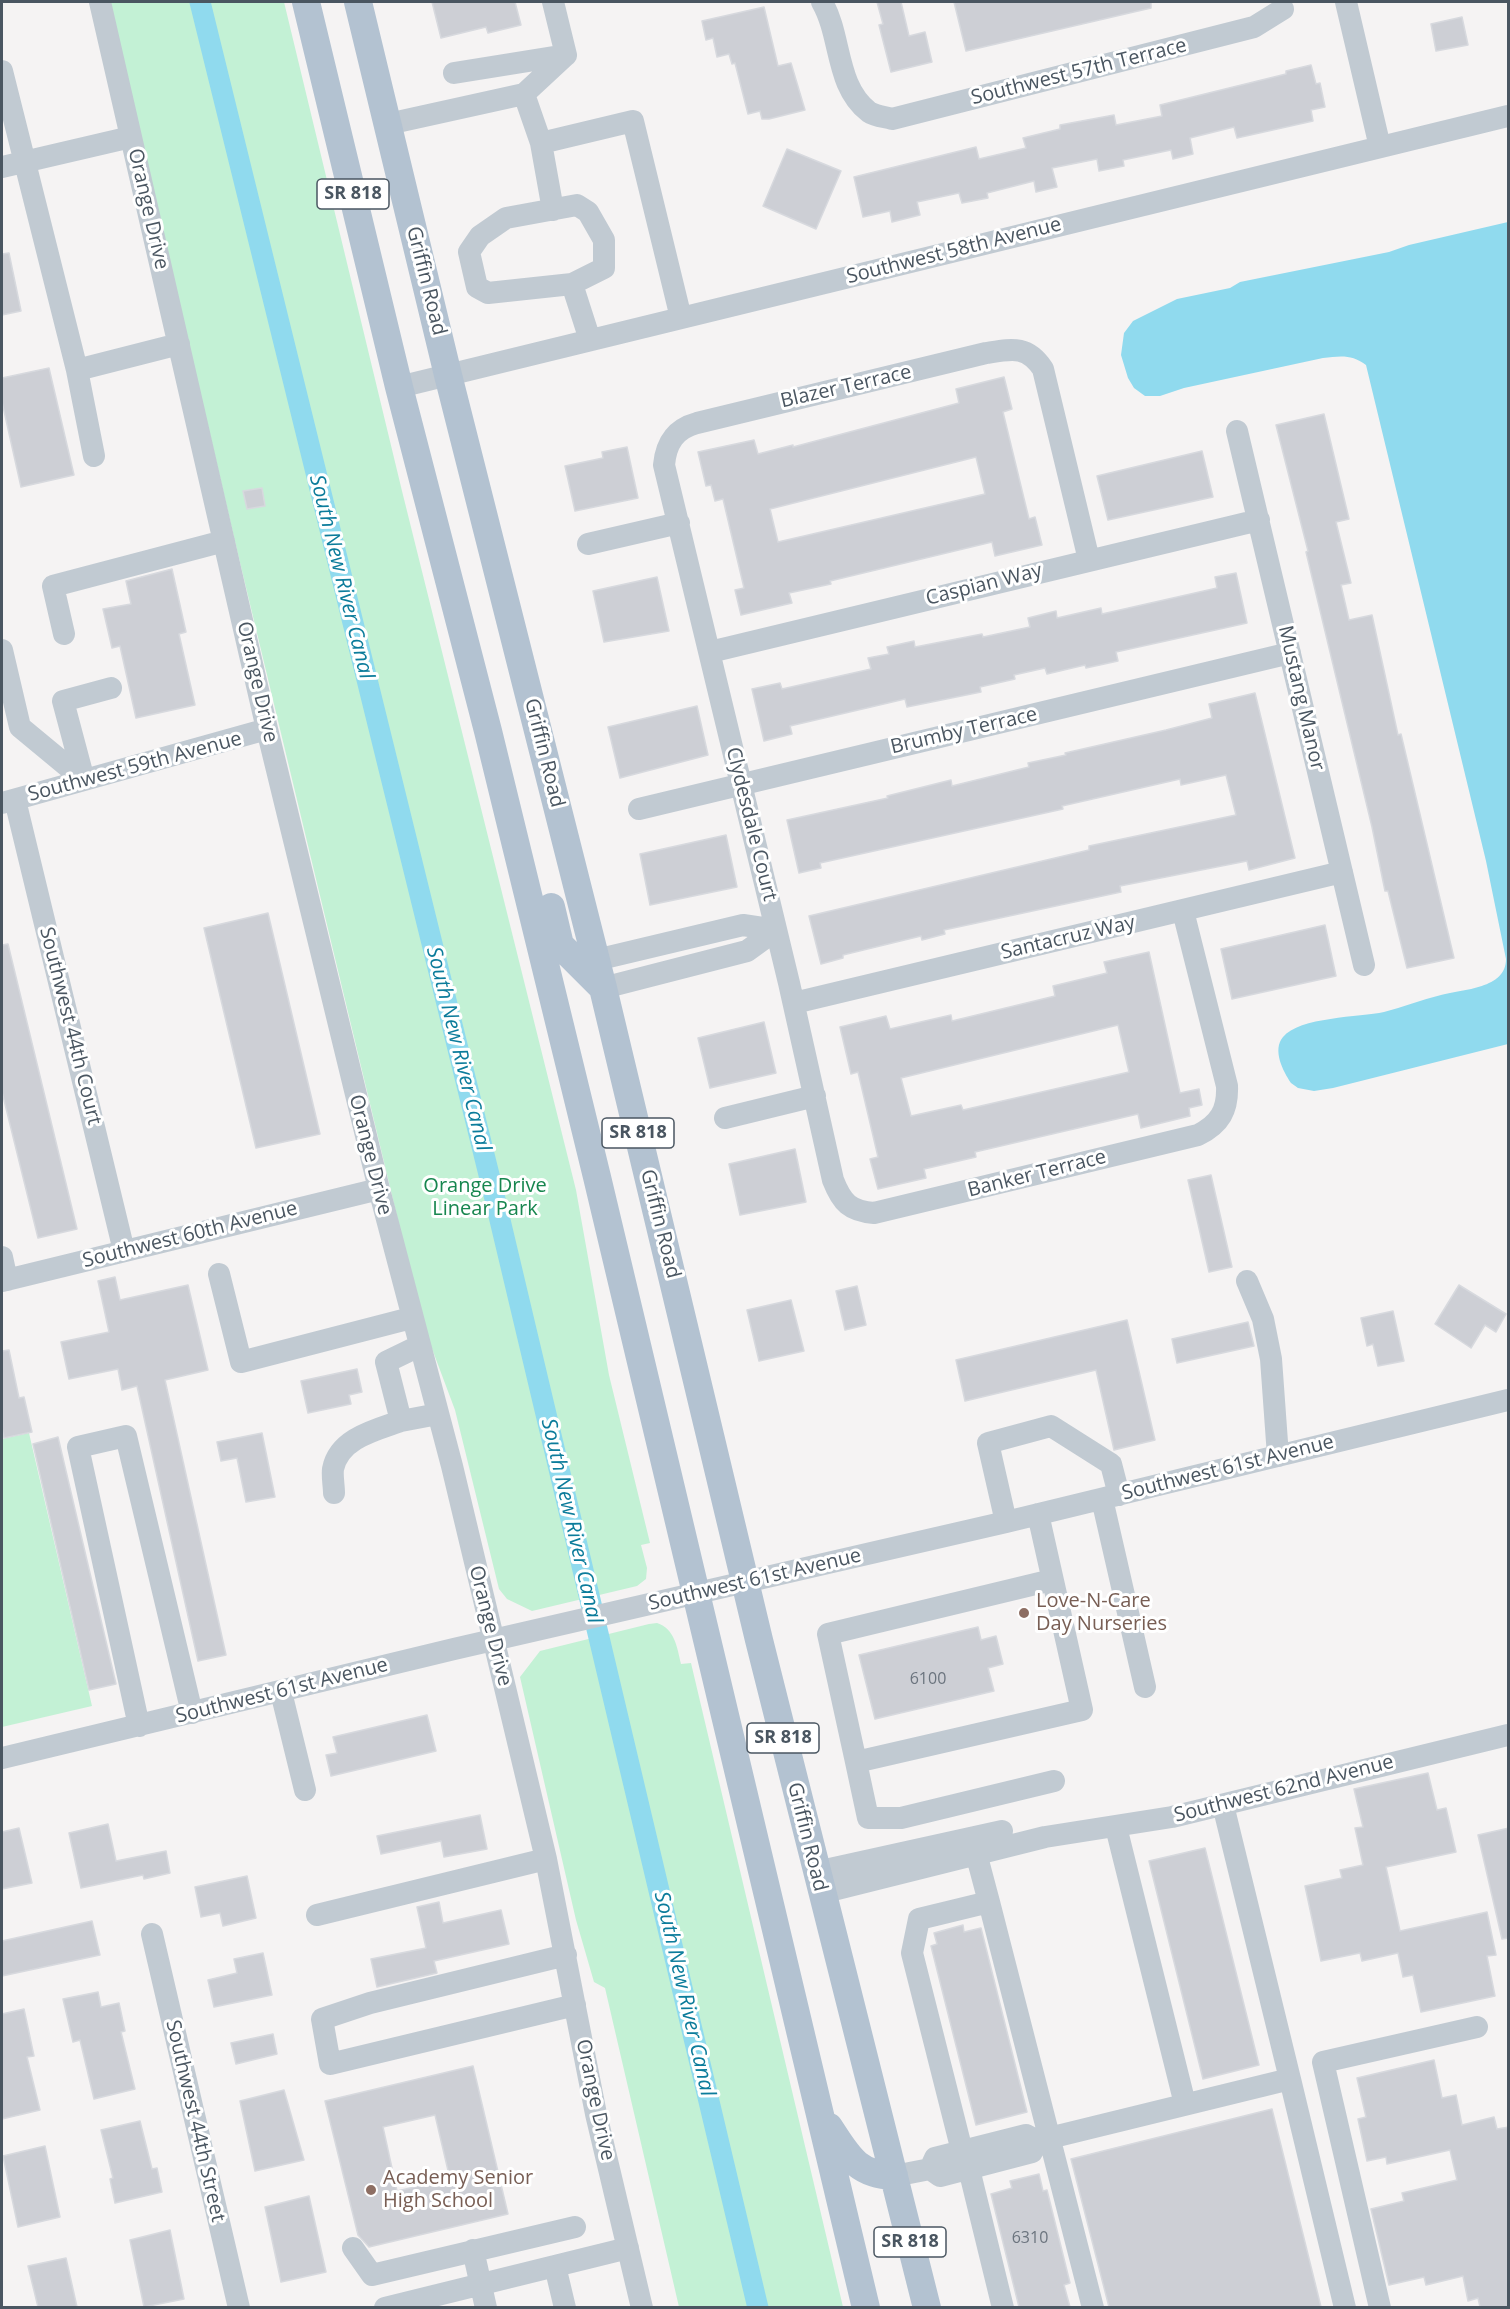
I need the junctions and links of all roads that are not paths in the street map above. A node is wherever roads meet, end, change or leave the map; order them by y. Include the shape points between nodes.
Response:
1 (100, 2) edge
2 (306, 2) edge
3 (358, 2) edge
4 (553, 2) edge
5 (822, 2) edge
6 (1346, 2) edge
7 (1283, 9) dead end
8 (566, 55) junction
9 (2, 72) edge
10 (454, 73) dead end
11 (524, 94) junction
12 (1509, 116) edge
13 (388, 124) junction
14 (131, 137) junction
15 (541, 143) junction
16 (1380, 147) junction
17 (12, 165) edge
18 (553, 210) junction
19 (572, 285) junction
20 (681, 318) junction
21 (590, 340) junction
22 (179, 344) junction
23 (77, 370) junction
24 (448, 375) junction
25 (399, 387) junction
26 (1237, 431) dead end
27 (670, 440) joint
28 (94, 456) dead end
29 (1259, 520) junction
30 (679, 523) junction
31 (224, 541) junction
32 (588, 544) dead end
33 (1089, 560) junction
34 (64, 634) dead end
35 (2, 650) edge
36 (710, 652) junction
37 (1290, 653) junction
38 (111, 688) dead end
39 (9, 714) edge
40 (267, 729) junction
41 (488, 731) junction
42 (84, 780) junction
43 (741, 784) junction
44 (8, 801) edge
45 (639, 809) dead end
46 (1342, 872) junction
47 (1183, 911) junction
48 (777, 930) junction
49 (596, 960) junction
50 (1364, 965) dead end
51 (603, 988) junction
52 (794, 1003) junction
53 (815, 1096) junction
54 (724, 1118) dead end
55 (379, 1189) junction
56 (847, 1204) joint
57 (124, 1251) junction
58 (2, 1257) edge
59 (219, 1274) dead end
60 (4, 1281) edge
61 (1247, 1281) dead end
62 (411, 1318) junction
63 (419, 1346) junction
64 (1509, 1400) edge
65 (438, 1414) junction
66 (401, 1421) junction
67 (1278, 1456) junction
68 (334, 1493) dead end
69 (1110, 1497) junction
70 (1038, 1514) junction
71 (1006, 1522) junction
72 (1052, 1580) junction
73 (746, 1583) junction
74 (696, 1594) junction
75 (493, 1641) junction
76 (1145, 1687) dead end
77 (280, 1692) junction
78 (192, 1713) junction
79 (139, 1726) junction
80 (1509, 1735) edge
81 (2, 1758) edge
82 (856, 1762) junction
83 (1054, 1781) dead end
84 (304, 1790) dead end
85 (1223, 1804) junction
86 (1116, 1827) junction
87 (1058, 1835) junction
88 (976, 1853) junction
89 (546, 1859) junction
90 (818, 1882) junction
91 (989, 1902) junction
92 (317, 1915) dead end
93 (152, 1934) dead end
94 (566, 1955) junction
95 (575, 2006) junction
96 (1477, 2026) dead end
97 (1290, 2079) junction
98 (1185, 2104) junction
99 (820, 2113) junction
100 (1044, 2140) junction
101 (966, 2160) junction
102 (894, 2176) junction
103 (575, 2227) dead end
104 (353, 2248) dead end
105 (628, 2248) junction
106 (473, 2250) junction
107 (555, 2266) junction
108 (481, 2285) junction
109 (239, 2307) edge
110 (385, 2307) edge
111 (486, 2307) edge
112 (565, 2307) edge
113 (642, 2307) edge
114 (866, 2307) edge
115 (927, 2307) edge
116 (1003, 2307) edge
117 (1093, 2307) edge
118 (1345, 2307) edge
119 (1380, 2307) edge

1 - 14 street, Orange Drive
2 - 25 main road, SR 818
3 - 13 main road, Griffin Road / SR 818
4 - 8 street
5 - 7 street, Southwest 57th Terrace via 830,16 849,90 871,113 892,119 1254,27
6 - 16 street
8 - 10 street
8 - 11 street
9 - 17 street
11 - 13 street
11 - 15 street
12 - 16 street, Southwest 58th Avenue
13 - 24 main road, Griffin Road / SR 818
14 - 17 street
14 - 22 street, Orange Drive
15 - 18 street
15 - 20 street via 633,121
16 - 20 street, Southwest 58th Avenue
17 - 23 street
18 - 19 street via 577,205 588,212 604,240 604,268
18 - 19 street via 506,218 480,236 469,252 477,287 488,293
19 - 21 street
20 - 21 street, Southwest 58th Avenue
21 - 24 street, Southwest 58th Avenue
22 - 23 street
22 - 31 street, Orange Drive
23 - 28 street
24 - 25 street, Southwest 58th Avenue
24 - 49 main road, Griffin Road / SR 818
25 - 41 main road, SR 818
26 - 29 street, Mustang Manor
27 - 30 street, Clydesdale Court via 664,465
27 - 33 street, Blazer Terrace via 677,432 697,423 986,353 1027,352 1043,369
29 - 33 street, Caspian Way
29 - 37 street, Mustang Manor
30 - 32 street
30 - 36 street, Clydesdale Court
31 - 34 street via 53,586
31 - 40 street, Orange Drive
33 - 36 street, Caspian Way
35 - 39 street
36 - 43 street, Clydesdale Court
37 - 43 street, Brumby Terrace
37 - 46 street, Mustang Manor
38 - 42 street via 63,702
39 - 42 street
40 - 42 street, Southwest 59th Avenue
40 - 55 street, Orange Drive
41 - 51 main road via 507,739 560,945
41 - 74 main road, SR 818
42 - 44 street, Southwest 59th Avenue
43 - 45 street, Brumby Terrace
43 - 48 street, Clydesdale Court
44 - 57 street, Southwest 44th Court
46 - 47 street, Santacruz Way
46 - 50 street, Mustang Manor
47 - 52 street, Santacruz Way
47 - 56 street, Banker Terrace via 1227,1086 1227,1101 1213,1127 1198,1135 906,1207 874,1213 859,1212
48 - 49 street via 743,925
48 - 51 street via 747,951
48 - 52 street, Clydesdale Court
49 - 51 main road, Griffin Road / SR 818
51 - 73 main road, Griffin Road / SR 818
52 - 53 street, Clydesdale Court
53 - 54 street
53 - 56 street, Clydesdale Court via 833,1180
55 - 57 street, Southwest 60th Avenue
55 - 62 street, Orange Drive
57 - 60 street, Southwest 60th Avenue
58 - 60 street
59 - 62 street via 241,1362
61 - 67 street via 1263,1319 1271,1359
62 - 63 street, Orange Drive
63 - 65 street, Orange Drive
63 - 66 street via 386,1362
64 - 67 street, Southwest 61st Avenue
65 - 66 street
65 - 75 street, Orange Drive
66 - 68 street via 365,1433 343,1448 333,1468
67 - 69 street, Southwest 61st Avenue
69 - 70 street, Southwest 61st Avenue
69 - 71 street via 1111,1464 1051,1426 988,1443
69 - 76 street
70 - 71 street, Southwest 61st Avenue
70 - 72 street
71 - 73 street, Southwest 61st Avenue
72 - 82 street via 828,1634
72 - 82 street via 1082,1710
73 - 74 street, Southwest 61st Avenue
73 - 90 main road, Griffin Road / SR 818
74 - 75 street, Southwest 61st Avenue
74 - 99 main road, SR 818
75 - 77 street, Southwest 61st Avenue
75 - 89 street, Orange Drive
77 - 78 street, Southwest 61st Avenue
77 - 84 street
78 - 79 street, Southwest 61st Avenue
78 - 79 street via 126,1436 87,1444 78,1447
79 - 81 street, Southwest 61st Avenue
80 - 85 street, Southwest 62nd Avenue
82 - 83 street via 868,1818 901,1818
85 - 86 street, Southwest 62nd Avenue
85 - 97 street
86 - 87 street, Southwest 62nd Avenue
86 - 98 street
87 - 88 street, Southwest 62nd Avenue
87 - 90 street via 1042,1822
88 - 90 street, Southwest 62nd Avenue
88 - 91 street
89 - 92 street
89 - 94 street, Orange Drive
90 - 102 main road, Griffin Road / SR 818
91 - 100 street
91 - 101 street via 919,1919 912,1953
93 - 109 street, Southwest 44th Street
94 - 95 street, Orange Drive
94 - 95 street via 370,2003 322,2019 330,2064
95 - 105 street, Orange Drive
96 - 119 street via 1323,2062
97 - 98 street
97 - 118 street
98 - 100 street
99 - 102 main road via 847,2155 861,2169
99 - 114 main road, SR 818
100 - 101 street via 1026,2135
100 - 117 street via 1077,2211
101 - 102 street via 935,2158 930,2169
101 - 116 street
102 - 115 main road, Griffin Road / SR 818
103 - 106 street
104 - 106 street via 372,2275
105 - 107 street
105 - 113 street, Orange Drive
106 - 108 street
107 - 108 street
107 - 112 street
108 - 110 street
108 - 111 street

